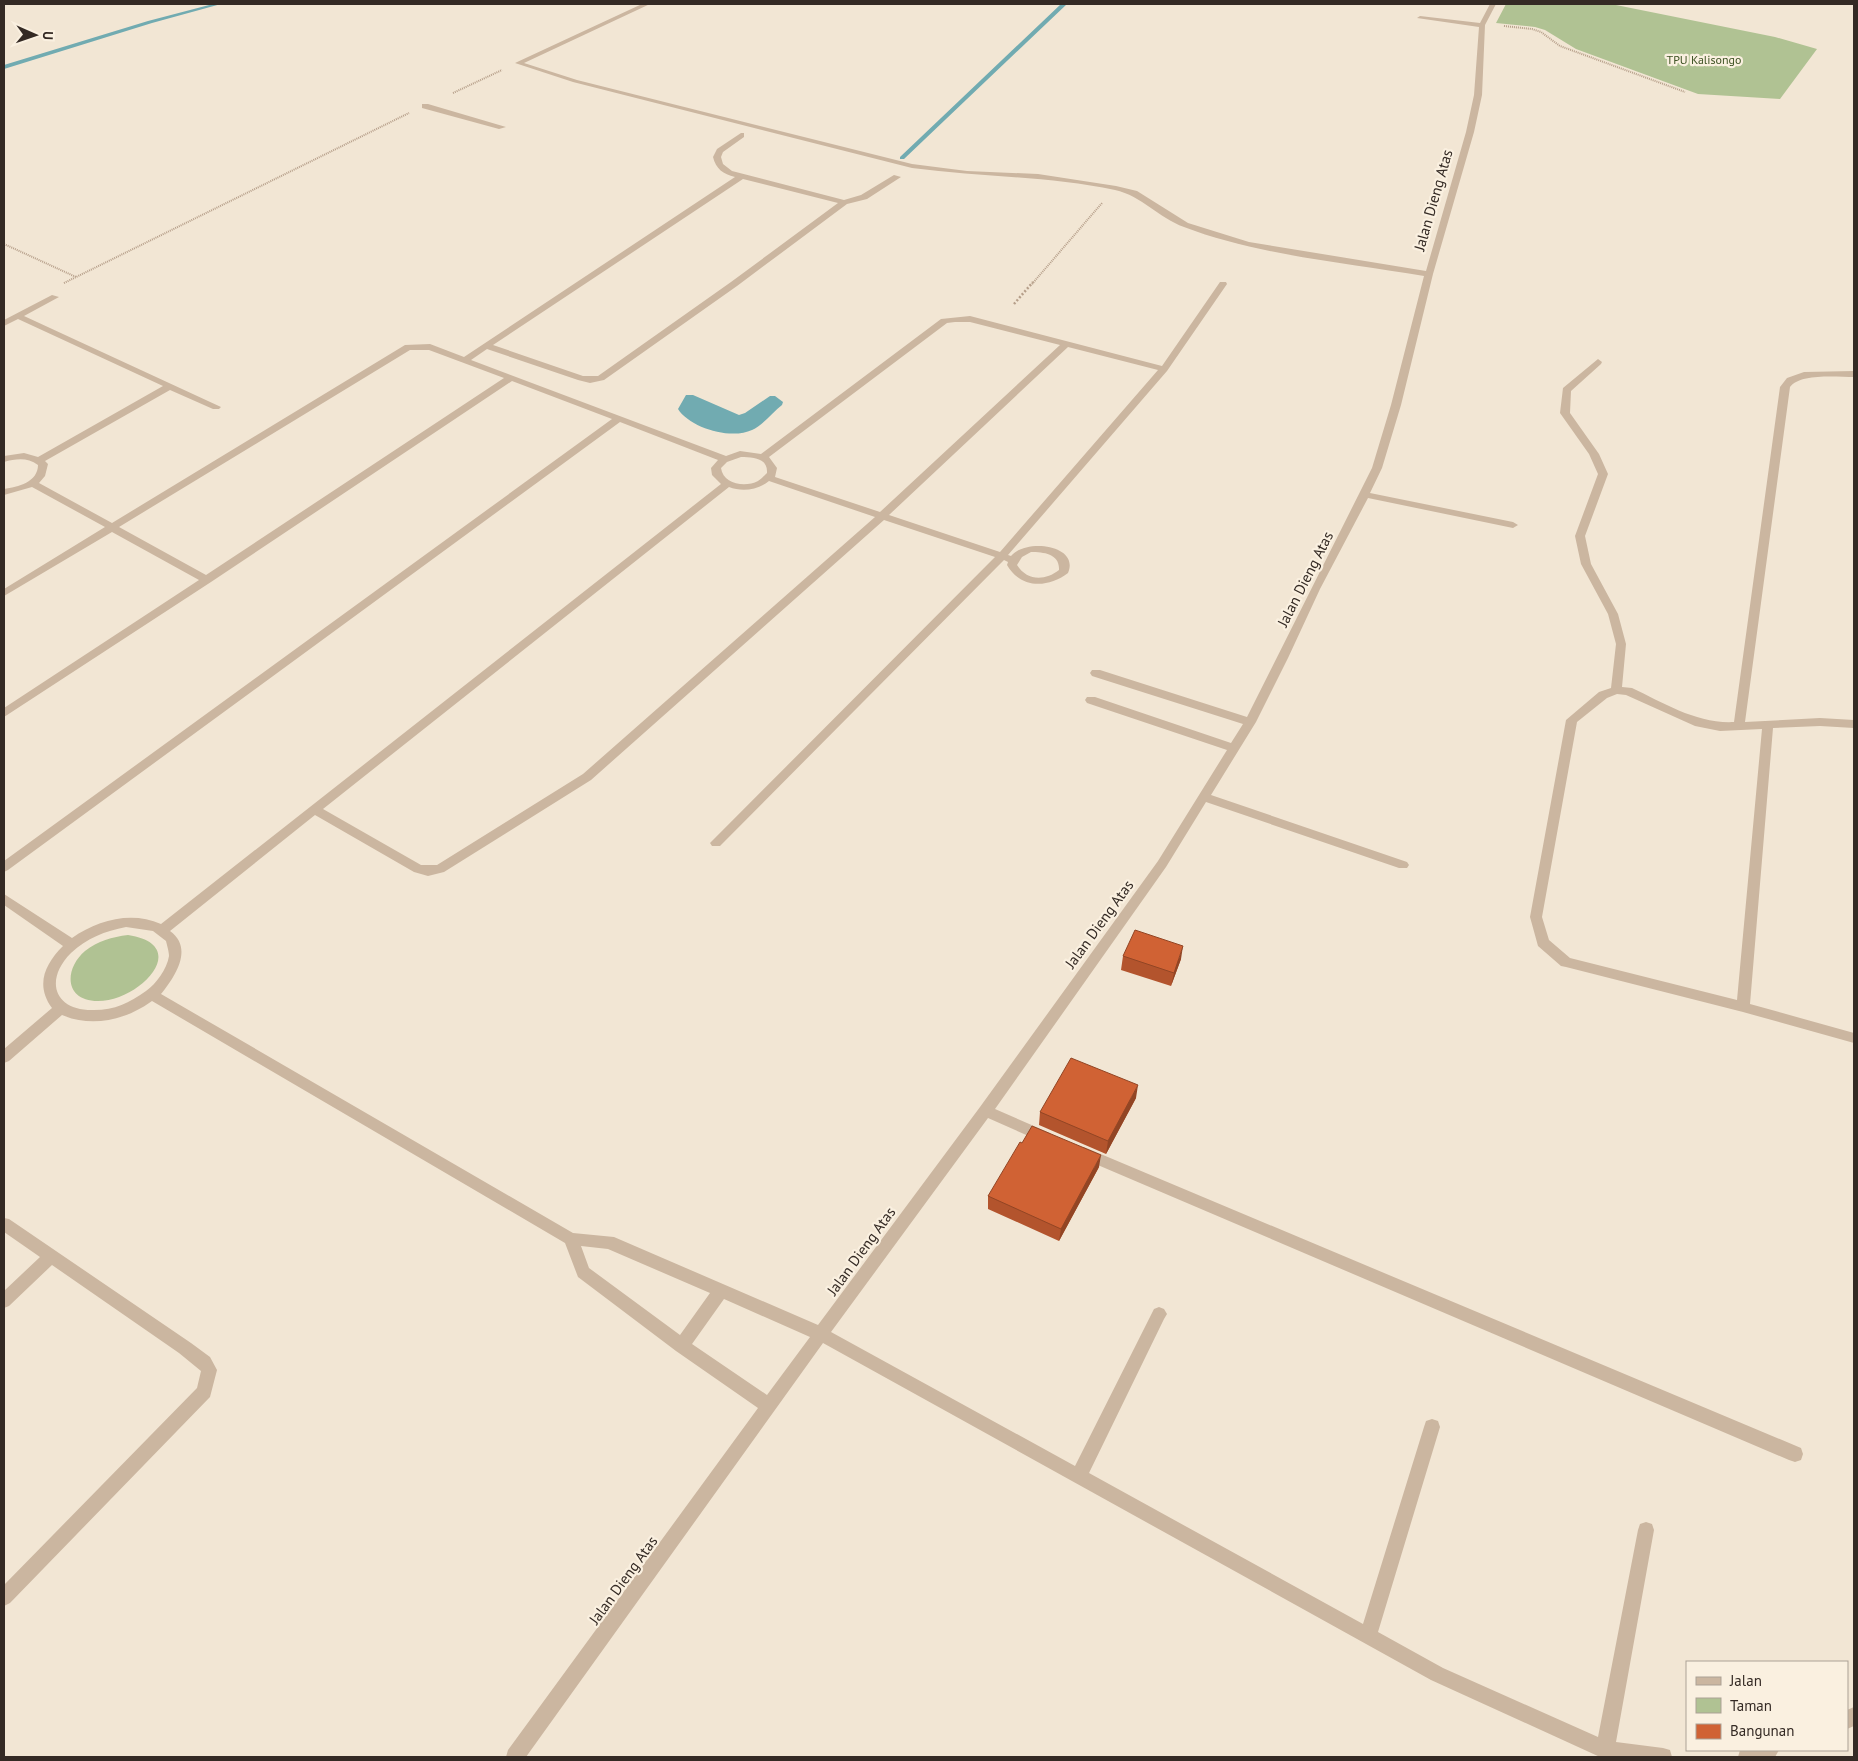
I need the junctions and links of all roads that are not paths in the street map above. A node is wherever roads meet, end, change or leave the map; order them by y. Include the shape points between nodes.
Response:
1 (647, 4) edge
2 (1493, 4) edge
3 (1420, 18) dead end
4 (1483, 24) junction
5 (424, 106) road end
6 (502, 127) dead end
7 (741, 135) dead end
8 (740, 176) junction
9 (897, 176) dead end
10 (844, 202) junction
11 (1429, 274) junction
12 (1223, 284) dead end
13 (55, 298) dead end
14 (17, 316) junction
15 (4, 323) edge
16 (1066, 344) junction
17 (486, 346) junction
18 (466, 360) junction
19 (1598, 362) dead end
20 (1164, 368) junction
21 (1854, 374) edge
22 (511, 378) junction
23 (170, 386) junction
24 (216, 407) dead end
25 (619, 419) junction
26 (763, 457) junction
27 (4, 459) edge
28 (725, 459) junction
29 (39, 460) junction
30 (769, 478) junction
31 (32, 483) junction
32 (726, 484) junction
33 (4, 492) edge
34 (1364, 495) junction
35 (883, 515) junction
36 (1512, 525) dead end
37 (112, 527) junction
38 (1002, 556) junction
39 (1013, 560) junction
40 (207, 580) junction
41 (4, 593) edge
42 (1096, 673) dead end
43 (1616, 690) junction
44 (1091, 700) dead end
45 (4, 713) edge
46 (1250, 722) junction
47 (1854, 724) edge
48 (1768, 725) junction
49 (1739, 726) junction
50 (1235, 748) junction
51 (1204, 797) junction
52 (314, 809) junction
53 (716, 843) dead end
54 (1403, 865) dead end
55 (4, 867) edge
56 (4, 899) edge
57 (162, 930) junction
58 (72, 944) junction
59 (152, 995) junction
60 (61, 1008) junction
61 (1743, 1008) junction
62 (1854, 1038) edge
63 (4, 1057) edge
64 (985, 1111) junction
65 (4, 1224) edge
66 (571, 1239) junction
67 (50, 1257) junction
68 (721, 1291) junction
69 (4, 1301) edge
70 (1159, 1314) dead end
71 (820, 1334) junction
72 (682, 1346) junction
73 (769, 1406) junction
74 (1432, 1427) dead end
75 (1795, 1454) dead end
76 (1079, 1476) junction
77 (1646, 1530) dead end
78 (4, 1597) edge
79 (1368, 1636) junction
80 (1605, 1750) junction
81 (1767, 1751) edge
82 (515, 1757) edge
83 (1663, 1757) edge
84 (1747, 1757) edge

1 - 11 street via 518,63 575,81 912,166 967,173 1038,176 1116,188 1134,193 1186,225 1248,244
2 - 4 street, Jalan Dieng Atas
3 - 4 street
4 - 11 street, Jalan Dieng Atas via 1478,96
5 - 6 street
7 - 8 street via 717,157 719,165
8 - 10 street
8 - 17 street
9 - 10 street via 864,197
10 - 17 street via 600,378 581,378
11 - 34 street, Jalan Dieng Atas via 1396,405 1377,468
12 - 20 street
13 - 14 street
14 - 15 street
14 - 23 street
16 - 20 street
16 - 26 street via 970,319 944,321
16 - 35 street
17 - 18 street
18 - 22 street
18 - 37 street via 430,347 408,347 398,351
19 - 43 street via 1566,390 1566,413 1594,454 1603,474 1580,536 1586,564 1612,614 1621,644
20 - 38 street
21 - 49 street via 1804,375 1790,380 1785,387
22 - 25 street
22 - 40 street
23 - 24 street
23 - 29 street
25 - 28 street
25 - 55 street
26 - 28 street via 740,454
26 - 30 street via 773,469
27 - 29 street via 26,456
28 - 32 street via 716,469 716,475
29 - 31 street via 43,464 42,473
30 - 32 street via 763,483 744,487
30 - 35 street
31 - 33 street
31 - 37 street
32 - 52 street
34 - 36 street
34 - 46 street, Jalan Dieng Atas
35 - 38 street
35 - 52 street via 587,777 440,869 418,869
37 - 40 street
37 - 41 street
38 - 39 street
38 - 53 street
39 - 39 street via 1023,552 1038,549 1054,552 1065,566 1064,571 1053,579 1035,581 1019,576 1012,565
40 - 45 street
42 - 46 street
43 - 49 street via 1628,691 1695,722 1720,727
43 - 61 street via 1603,695 1572,720 1536,917 1543,942 1566,962
44 - 50 street
46 - 50 street, Jalan Dieng Atas
47 - 48 street
48 - 49 street
48 - 61 street
50 - 51 street, Jalan Dieng Atas
51 - 54 street
51 - 64 street, Jalan Dieng Atas via 1162,864
52 - 57 street
56 - 58 street
57 - 58 street via 140,922 119,924 98,929
57 - 59 street via 175,948 176,959 164,984
58 - 60 street via 53,967 49,979 53,1000
59 - 60 street via 138,1004 104,1016 88,1017
59 - 66 street
60 - 63 street
61 - 62 street
64 - 71 street, Jalan Dieng Atas
64 - 75 street
65 - 67 street
66 - 68 street via 609,1242
66 - 72 street via 583,1272
67 - 69 street
67 - 78 street via 204,1362 209,1370 208,1380 204,1392
68 - 71 street
68 - 72 street
70 - 76 street
71 - 73 street, Jalan Dieng Atas
71 - 76 street
72 - 73 street
73 - 82 street, Jalan Dieng Atas
74 - 79 street
76 - 79 street
77 - 80 street
79 - 80 street via 1437,1674
80 - 83 street
81 - 84 street

